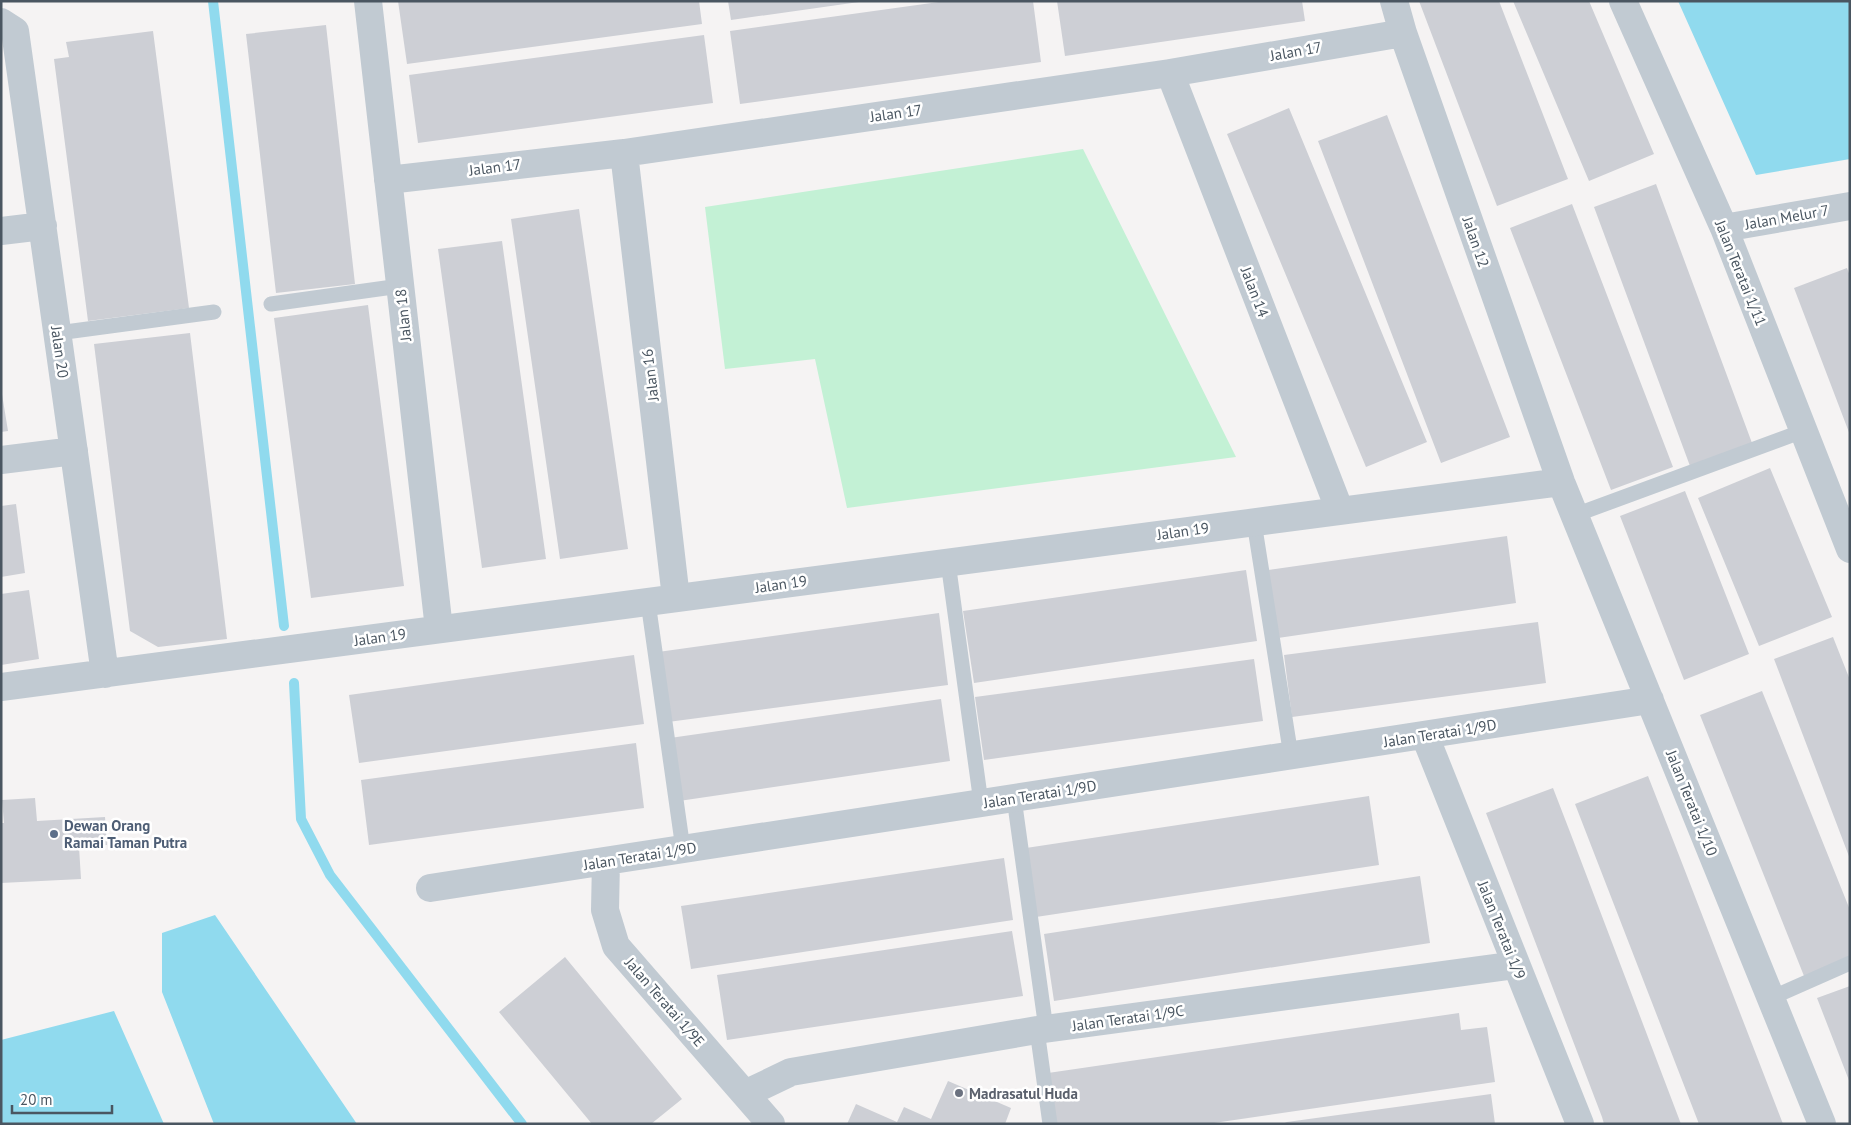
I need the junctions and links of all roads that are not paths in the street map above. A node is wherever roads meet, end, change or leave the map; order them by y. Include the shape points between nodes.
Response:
1 (368, 1) edge
2 (1394, 1) edge
3 (1623, 1) edge
4 (8, 27) edge
5 (1403, 33) junction
6 (1170, 73) junction
7 (624, 152) junction
8 (388, 180) junction
9 (1850, 206) edge
10 (42, 226) junction
11 (1724, 228) junction
12 (1, 231) edge
13 (400, 286) junction
14 (271, 304) dead end
15 (214, 312) dead end
16 (58, 333) junction
17 (1803, 431) junction
18 (74, 450) junction
19 (1, 460) edge
20 (1561, 482) junction
21 (1340, 511) junction
22 (1575, 515) junction
23 (1254, 522) junction
24 (1850, 548) edge
25 (948, 562) junction
26 (676, 598) junction
27 (648, 602) junction
28 (439, 630) junction
29 (105, 674) junction
30 (1, 687) edge
31 (1650, 700) junction
32 (1424, 736) junction
33 (1292, 756) junction
34 (1014, 798) junction
35 (981, 803) junction
36 (683, 849) junction
37 (606, 861) junction
38 (430, 888) dead end
39 (1850, 963) edge
40 (1516, 965) junction
41 (1771, 998) junction
42 (1042, 1029) junction
43 (745, 1094) junction
44 (770, 1124) edge
45 (1050, 1124) edge
46 (1580, 1124) edge
47 (1822, 1124) edge

1 - 8 street, Jalan 18
2 - 5 street, Jalan 12
3 - 11 street, Jalan Teratai 1/11
4 - 10 street, Jalan 20
5 - 6 street, Jalan 17
5 - 20 street, Jalan 12
6 - 7 street, Jalan 17
6 - 21 street, Jalan 14
7 - 8 street, Jalan 17
7 - 26 street, Jalan 16
8 - 13 street, Jalan 18
9 - 11 street, Jalan Melur 7
10 - 12 street
10 - 16 street, Jalan 20
11 - 17 street, Jalan Teratai 1/11
13 - 14 lane
13 - 28 street, Jalan 18
15 - 16 lane
16 - 18 street, Jalan 20
17 - 22 lane
17 - 24 street, Jalan Teratai 1/11
18 - 19 street
18 - 29 street, Jalan 20
20 - 21 street, Jalan 19
20 - 22 street, Jalan Teratai 1/10
21 - 23 street, Jalan 19
22 - 31 street, Jalan Teratai 1/10
23 - 25 street, Jalan 19
23 - 33 lane
25 - 26 street, Jalan 19
25 - 35 lane
26 - 27 street, Jalan 19
27 - 28 street, Jalan 19
27 - 36 lane
28 - 29 street, Jalan 19
29 - 30 street, Jalan 19
31 - 32 street, Jalan Teratai 1/9D
31 - 41 street, Jalan Teratai 1/10
32 - 33 street, Jalan Teratai 1/9D
32 - 40 street, Jalan Teratai 1/9
33 - 34 street, Jalan Teratai 1/9D
34 - 35 street, Jalan Teratai 1/9D
34 - 42 lane
35 - 36 street, Jalan Teratai 1/9D
36 - 37 street, Jalan Teratai 1/9D
37 - 38 street, Jalan Teratai 1/9D
37 - 43 street, Jalan Teratai 1/9E via 605,910 616,946
39 - 41 lane
40 - 42 street, Jalan Teratai 1/9C
40 - 46 street, Jalan Teratai 1/9
41 - 47 street, Jalan Teratai 1/10
42 - 43 street, Jalan Teratai 1/9C via 792,1072
42 - 45 lane
43 - 44 street, Jalan Teratai 1/9E

